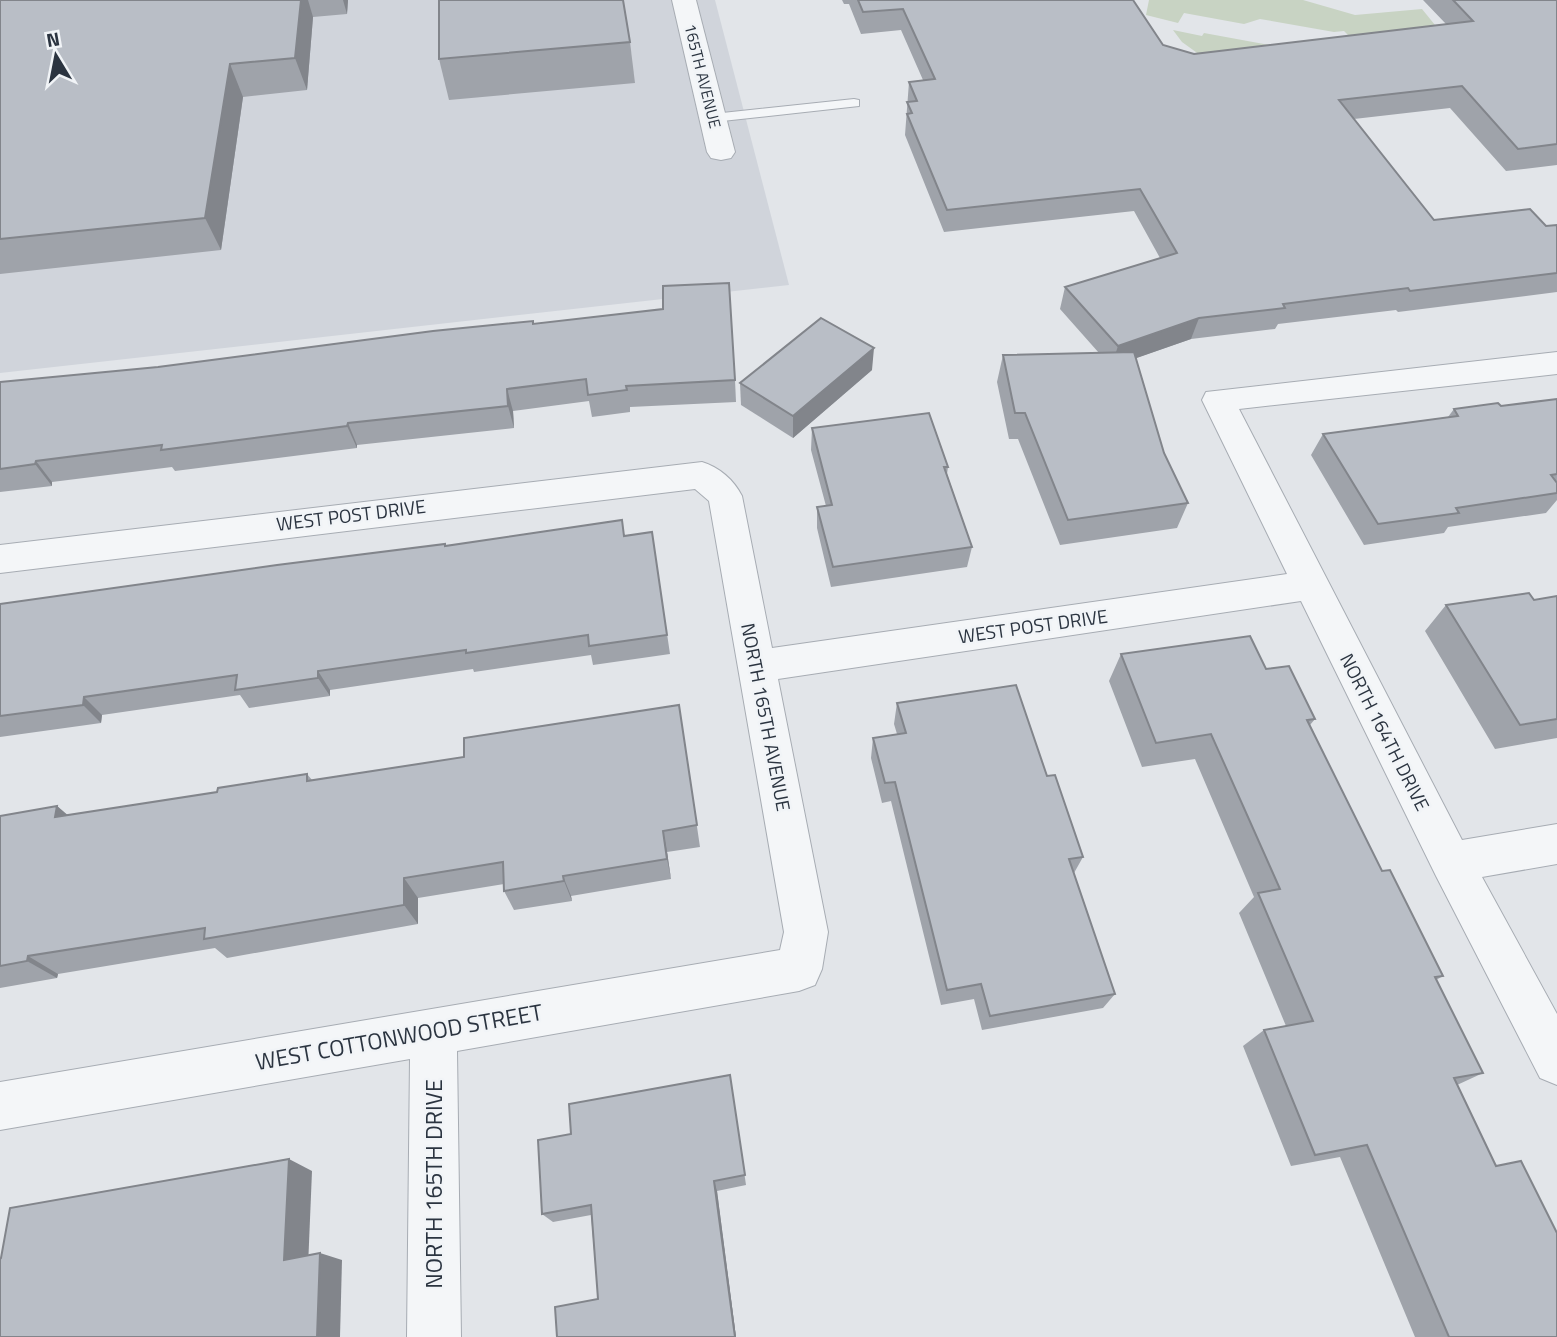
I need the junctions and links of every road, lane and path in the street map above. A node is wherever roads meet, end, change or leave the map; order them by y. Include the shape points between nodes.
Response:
1 (684, 0) edge
2 (854, 103) dead end
3 (713, 118) junction
4 (721, 152) dead end
5 (1557, 363) edge
6 (702, 475) joint
7 (0, 559) edge
8 (1310, 585) junction
9 (757, 666) junction
10 (1557, 844) edge
11 (1451, 862) junction
12 (799, 969) joint
13 (434, 1031) junction
14 (1557, 1061) edge
15 (0, 1106) edge
16 (434, 1337) edge

1 - 3 street, 165TH AVENUE
2 - 3 lane
3 - 4 street, 165TH AVENUE
5 - 8 street, NORTH 164TH DRIVE via 1218,400
6 - 7 street, WEST POST DRIVE
6 - 9 street, NORTH 165TH AVENUE via 725,496
8 - 9 street, WEST POST DRIVE
8 - 11 street, NORTH 164TH DRIVE
9 - 12 street, NORTH 165TH AVENUE via 806,932
10 - 11 street
11 - 14 street, NORTH 164TH DRIVE
12 - 13 street, WEST COTTONWOOD STREET
13 - 15 street, WEST COTTONWOOD STREET
13 - 16 street, NORTH 165TH DRIVE

